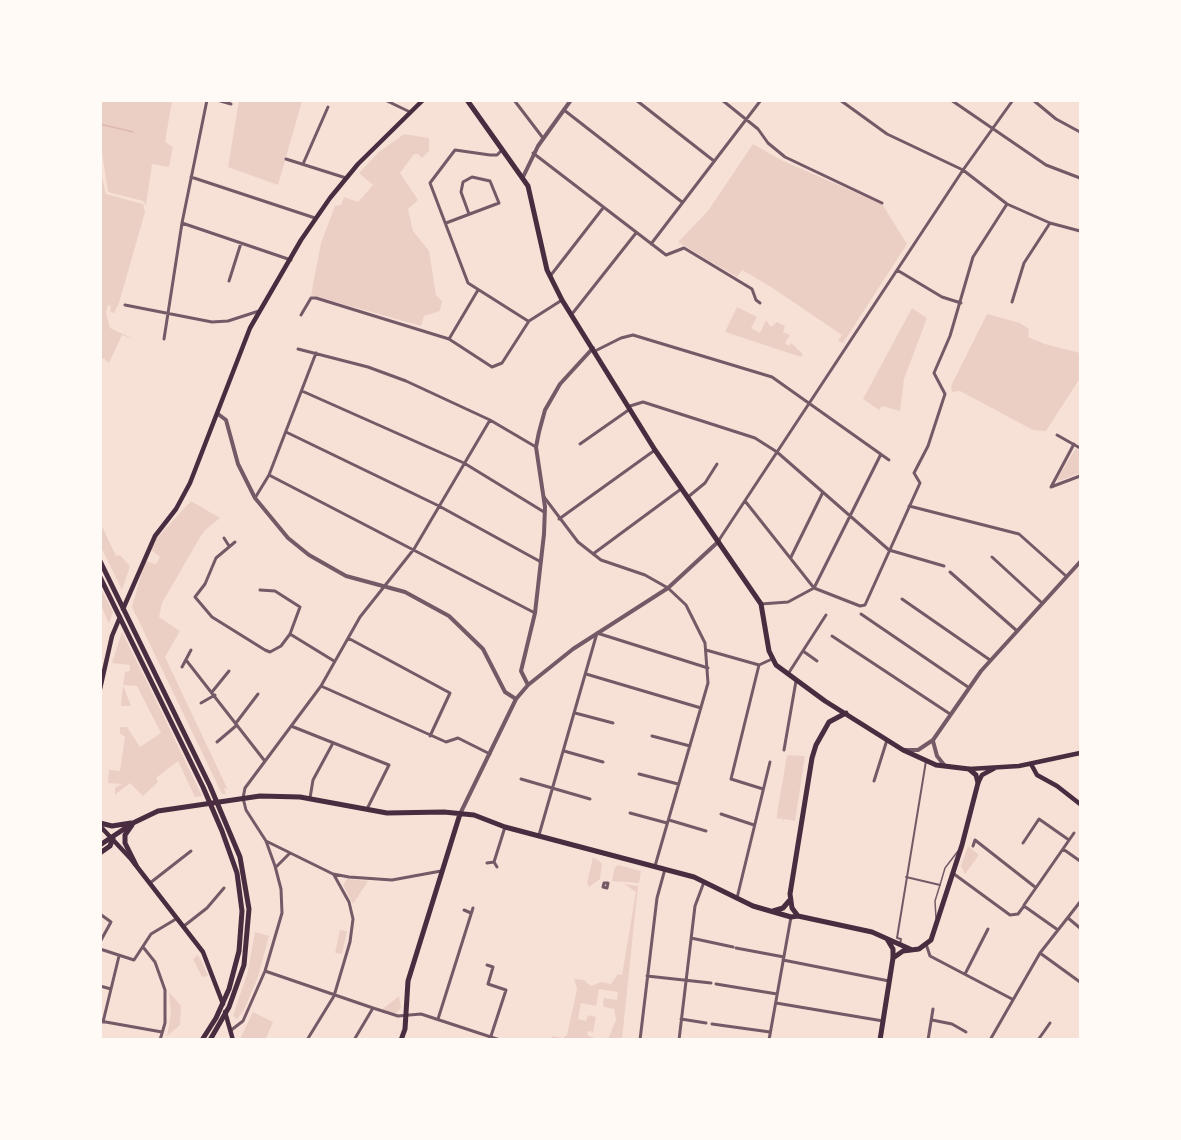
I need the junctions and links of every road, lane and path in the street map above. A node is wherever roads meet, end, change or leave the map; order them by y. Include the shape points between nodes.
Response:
1 (207, 100) edge
2 (217, 100) edge
3 (385, 100) edge
4 (423, 100) edge
5 (466, 100) edge
6 (514, 100) edge
7 (571, 100) edge
8 (636, 100) edge
9 (722, 100) edge
10 (762, 100) edge
11 (840, 100) edge
12 (951, 100) edge
13 (1012, 100) edge
14 (1033, 100) edge
15 (231, 104) dead end
16 (327, 107) dead end
17 (564, 110) junction
18 (410, 112) junction
19 (747, 120) junction
20 (992, 128) junction
21 (1080, 132) edge
22 (543, 138) junction
23 (501, 151) junction
24 (533, 153) junction
25 (286, 159) dead end
26 (714, 161) junction
27 (303, 164) junction
28 (963, 170) junction
29 (191, 177) junction
30 (523, 177) junction
31 (346, 178) junction
32 (1080, 178) edge
33 (682, 202) junction
34 (882, 202) dead end
35 (1007, 204) junction
36 (603, 208) junction
37 (470, 214) junction
38 (315, 218) junction
39 (446, 223) junction
40 (1050, 223) junction
41 (182, 224) junction
42 (1080, 231) edge
43 (636, 233) junction
44 (241, 243) junction
45 (651, 244) junction
46 (291, 260) junction
47 (897, 270) junction
48 (550, 277) junction
49 (229, 281) dead end
50 (478, 290) junction
51 (562, 300) junction
52 (1012, 302) dead end
53 (760, 303) dead end
54 (961, 303) junction
55 (125, 305) dead end
56 (261, 310) junction
57 (572, 314) junction
58 (167, 315) junction
59 (301, 315) dead end
60 (529, 321) junction
61 (164, 339) dead end
62 (449, 339) junction
63 (298, 349) dead end
64 (595, 349) junction
65 (316, 353) junction
66 (302, 391) junction
67 (809, 404) junction
68 (630, 407) junction
69 (218, 414) junction
70 (490, 420) junction
71 (286, 432) junction
72 (1057, 435) dead end
73 (580, 444) dead end
74 (1074, 444) junction
75 (536, 447) junction
76 (1080, 448) edge
77 (655, 450) junction
78 (777, 452) junction
79 (881, 454) junction
80 (889, 460) dead end
81 (464, 463) junction
82 (717, 465) dead end
83 (269, 475) junction
84 (1080, 476) edge
85 (682, 489) junction
86 (823, 492) junction
87 (543, 495) junction
88 (688, 496) junction
89 (255, 498) junction
90 (745, 501) junction
91 (439, 506) junction
92 (909, 506) junction
93 (545, 512) junction
94 (850, 516) junction
95 (558, 519) junction
96 (224, 538) dead end
97 (719, 540) junction
98 (235, 542) dead end
99 (230, 546) junction
100 (414, 549) junction
101 (889, 550) junction
102 (593, 554) junction
103 (791, 557) junction
104 (992, 557) dead end
105 (100, 561) edge
106 (541, 562) junction
107 (1080, 562) edge
108 (944, 566) dead end
109 (950, 572) dead end
110 (1066, 576) junction
111 (100, 577) edge
112 (265, 582) dead end
113 (386, 587) junction
114 (668, 588) junction
115 (814, 588) junction
116 (266, 589) junction
117 (260, 590) dead end
118 (195, 597) junction
119 (902, 599) dead end
120 (189, 601) dead end
121 (1041, 602) junction
122 (761, 604) junction
123 (300, 607) junction
124 (869, 610) dead end
125 (306, 611) dead end
126 (535, 613) junction
127 (826, 615) dead end
128 (1016, 630) junction
129 (597, 633) junction
130 (290, 634) junction
131 (832, 636) dead end
132 (348, 638) junction
133 (191, 650) dead end
134 (706, 650) junction
135 (803, 651) junction
136 (772, 659) junction
137 (186, 660) junction
138 (990, 660) junction
139 (334, 661) junction
140 (817, 661) dead end
141 (759, 665) junction
142 (182, 667) dead end
143 (708, 668) junction
144 (229, 671) dead end
145 (586, 674) junction
146 (788, 675) junction
147 (796, 681) junction
148 (528, 685) junction
149 (321, 686) junction
150 (968, 687) junction
151 (100, 689) edge
152 (213, 693) junction
153 (258, 694) dead end
154 (516, 699) junction
155 (825, 701) junction
156 (201, 703) dead end
157 (701, 708) junction
158 (575, 713) junction
159 (846, 713) junction
160 (950, 714) junction
161 (829, 722) junction
162 (613, 723) dead end
163 (237, 724) junction
164 (291, 726) junction
165 (430, 736) junction
166 (652, 736) dead end
167 (887, 740) junction
168 (933, 740) junction
169 (217, 742) dead end
170 (333, 743) junction
171 (690, 746) junction
172 (784, 750) dead end
173 (903, 750) junction
174 (564, 751) junction
175 (1080, 753) edge
176 (490, 754) junction
177 (264, 761) junction
178 (927, 761) junction
179 (603, 762) dead end
180 (770, 762) dead end
181 (1031, 764) junction
182 (946, 767) junction
183 (997, 767) junction
184 (969, 769) junction
185 (639, 774) dead end
186 (521, 779) dead end
187 (874, 781) dead end
188 (978, 783) junction
189 (679, 784) junction
190 (553, 789) junction
191 (763, 789) junction
192 (243, 798) junction
193 (310, 799) junction
194 (590, 799) dead end
195 (1080, 804) edge
196 (368, 809) junction
197 (630, 813) dead end
198 (460, 814) junction
199 (721, 814) dead end
200 (668, 822) junction
201 (133, 823) junction
202 (100, 825) edge
203 (754, 825) junction
204 (505, 826) junction
205 (706, 831) dead end
206 (1074, 833) dead end
207 (539, 836) junction
208 (113, 838) junction
209 (1069, 840) junction
210 (266, 841) junction
211 (1023, 843) dead end
212 (100, 845) edge
213 (962, 845) junction
214 (973, 846) dead end
215 (1063, 849) junction
216 (191, 851) dead end
217 (100, 852) edge
218 (289, 854) junction
219 (1080, 861) edge
220 (494, 862) junction
221 (487, 863) dead end
222 (136, 865) junction
223 (655, 866) junction
224 (497, 867) dead end
225 (276, 868) junction
226 (664, 869) junction
227 (441, 871) junction
228 (333, 874) junction
229 (954, 874) junction
230 (906, 877) junction
231 (705, 880) junction
232 (150, 883) junction
233 (940, 885) junction
234 (224, 888) dead end
235 (1036, 888) junction
236 (737, 898) junction
237 (789, 902) junction
238 (1080, 902) edge
239 (1024, 906) junction
240 (473, 908) dead end
241 (464, 910) dead end
242 (773, 911) junction
243 (471, 913) junction
244 (100, 914) edge
245 (798, 916) junction
246 (791, 917) junction
247 (178, 918) junction
248 (1068, 918) junction
249 (937, 923) junction
250 (184, 926) junction
251 (1080, 928) edge
252 (988, 929) dead end
253 (1058, 930) junction
254 (691, 938) junction
255 (886, 938) junction
256 (100, 942) edge
257 (900, 944) junction
258 (926, 945) junction
259 (143, 947) junction
260 (100, 949) edge
261 (910, 950) junction
262 (1040, 952) junction
263 (119, 956) junction
264 (893, 958) junction
265 (783, 959) junction
266 (487, 966) dead end
267 (265, 971) junction
268 (965, 974) junction
269 (647, 976) junction
270 (686, 981) junction
271 (889, 981) junction
272 (1080, 982) edge
273 (711, 983) dead end
274 (716, 984) dead end
275 (100, 986) edge
276 (111, 989) junction
277 (777, 994) junction
278 (334, 996) junction
279 (1012, 999) junction
280 (776, 1003) junction
281 (373, 1008) junction
282 (933, 1009) dead end
283 (406, 1016) junction
284 (438, 1019) junction
285 (681, 1019) junction
286 (932, 1020) junction
287 (102, 1021) edge
288 (883, 1021) junction
289 (706, 1023) dead end
290 (1050, 1023) dead end
291 (712, 1024) dead end
292 (230, 1031) junction
293 (162, 1032) junction
294 (770, 1032) junction
295 (966, 1032) dead end
296 (490, 1036) junction
297 (160, 1040) edge
298 (202, 1040) edge
299 (210, 1040) edge
300 (232, 1040) edge
301 (307, 1040) edge
302 (354, 1040) edge
303 (401, 1040) edge
304 (500, 1040) edge
305 (640, 1040) edge
306 (679, 1040) edge
307 (769, 1040) edge
308 (880, 1040) edge
309 (928, 1040) edge
310 (990, 1040) edge
311 (1038, 1040) edge

1 - 29 street
2 - 15 street
3 - 18 street
4 - 18 main road
5 - 23 main road
6 - 22 street
7 - 17 street
8 - 26 street
9 - 19 street
10 - 19 street
11 - 28 street via 887,134
12 - 20 street
13 - 20 street
14 - 21 street
16 - 27 street
17 - 22 street
17 - 33 street
18 - 31 main road
19 - 26 street
19 - 34 street via 785,157
20 - 28 street
20 - 32 street via 1046,165
22 - 24 street
23 - 30 main road
23 - 39 street via 490,155 455,150 430,183
24 - 30 street
24 - 36 street
25 - 27 street
26 - 33 street
27 - 31 street
28 - 35 street
28 - 47 street
29 - 38 street
29 - 41 street
30 - 48 main road
31 - 38 main road
33 - 45 street
35 - 40 street
35 - 54 street via 973,257
36 - 43 street
36 - 48 street
37 - 37 street via 500,203 490,181 466,178 463,182 461,192
37 - 39 street
38 - 46 main road
39 - 50 street via 468,283
40 - 42 street
40 - 52 street via 1024,263
41 - 44 street
41 - 58 street
43 - 45 street
43 - 57 street
44 - 46 street
44 - 49 street
45 - 53 street via 666,255 684,248 752,289
46 - 56 main road
47 - 54 street via 942,297
47 - 67 street
48 - 51 main road
50 - 60 street
50 - 62 street
51 - 57 main road
51 - 60 street
54 - 92 street via 934,373 945,394 914,473 920,483
55 - 58 street
56 - 58 street via 212,322
56 - 69 main road via 250,328
57 - 64 main road
58 - 61 street
59 - 62 street via 314,297
60 - 62 street via 499,366 492,367
63 - 65 street
64 - 67 street via 633,336 772,377
64 - 68 main road
64 - 75 street via 575,364 552,396 541,421
65 - 66 street
65 - 70 street via 406,381
66 - 71 street
66 - 81 street
67 - 78 street
67 - 79 street
68 - 73 street
68 - 77 main road
68 - 78 street via 643,402 656,405 755,438
69 - 89 street via 226,420 238,464
69 - 151 main road via 190,483 176,509 154,536 129,594 112,636
70 - 75 street
70 - 81 street
71 - 83 street
71 - 91 street
72 - 74 street
74 - 76 street
74 - 84 street via 1052,487
75 - 87 street
77 - 85 main road
77 - 95 street
78 - 86 street
78 - 90 street
79 - 80 street
79 - 94 street
81 - 91 street
81 - 93 street
82 - 88 street via 705,483
83 - 89 street
83 - 100 street
85 - 88 main road
85 - 102 street
86 - 94 street
86 - 103 street
87 - 93 street
87 - 95 street
88 - 97 main road
89 - 113 street via 275,525 309,555 346,576
90 - 97 street
90 - 103 street
91 - 100 street
91 - 106 street
92 - 101 street
92 - 110 street via 1019,534
93 - 106 street
94 - 101 street
94 - 115 street
95 - 102 street
96 - 99 street
97 - 114 street
97 - 122 main road
98 - 99 street
99 - 118 street via 216,558
100 - 113 street
100 - 126 street
101 - 108 street
101 - 115 street via 865,605
102 - 114 street
103 - 115 street
104 - 121 street
105 - 299 main road via 210,786 240,857 249,909 246,956 229,1007
106 - 126 street
107 - 110 street
109 - 128 street
110 - 121 street
111 - 298 main road via 208,798 237,873 242,911 239,951 229,989
112 - 116 street
113 - 132 street via 360,616
113 - 154 street via 422,599 461,626 483,649 505,692
114 - 129 street
114 - 134 street via 686,605
115 - 122 street via 788,602
116 - 117 street
116 - 123 street
118 - 120 street
118 - 130 street via 212,617 270,652
119 - 138 street
121 - 128 street
122 - 136 main road
123 - 125 street
123 - 130 street
124 - 150 street via 863,615
126 - 148 street via 521,671
127 - 135 street
128 - 138 street
129 - 143 street
129 - 145 street
129 - 148 street
130 - 139 street
131 - 160 street
132 - 139 street
132 - 165 street via 450,693
133 - 137 street
134 - 141 street
134 - 143 street
135 - 140 street
135 - 146 street
136 - 141 street
136 - 146 main road
137 - 142 street
137 - 152 street
138 - 150 street
139 - 149 street
141 - 191 street via 730,779
143 - 157 street
144 - 152 street
145 - 157 street
145 - 158 street
146 - 147 main road
147 - 155 main road
147 - 172 street
148 - 154 street
149 - 164 street
149 - 165 street
150 - 160 street
152 - 156 street
152 - 163 street
153 - 163 street
154 - 176 street
155 - 159 main road
155 - 161 main road via 831,708
157 - 171 street
158 - 162 street
158 - 174 street
159 - 161 main road
159 - 167 main road
160 - 168 street
161 - 237 main road via 812,758
163 - 169 street
163 - 177 street
164 - 170 street
164 - 177 street
165 - 176 street via 446,742 458,738
166 - 171 street
167 - 173 main road
167 - 187 street
168 - 173 street via 918,750
168 - 182 street via 937,756
170 - 193 street via 313,780
170 - 196 street via 389,765
171 - 189 street
173 - 178 main road
174 - 179 street
174 - 190 street
175 - 181 main road
176 - 198 street
177 - 192 street via 244,788
178 - 182 main road
178 - 230 street
180 - 191 street
181 - 183 main road
181 - 195 main road via 1037,775
182 - 184 main road
183 - 184 main road
183 - 188 main road via 982,775
184 - 188 main road
185 - 189 street
186 - 190 street
188 - 213 main road
189 - 200 street
190 - 194 street
190 - 207 street
191 - 203 street
192 - 193 main road
192 - 201 main road via 158,811
192 - 210 street via 250,818
193 - 196 main road
196 - 198 main road
197 - 200 street
198 - 204 main road
198 - 227 main road
199 - 203 street
200 - 205 street
200 - 223 street
201 - 202 main road
201 - 208 main road
201 - 222 main road via 125,843
202 - 208 main road
203 - 236 street
204 - 207 main road
204 - 220 street
206 - 209 street
207 - 223 main road
208 - 212 main road
208 - 217 main road via 110,846
208 - 222 main road
209 - 211 street via 1039,819
209 - 215 street
210 - 218 street
210 - 225 street
213 - 229 main road
213 - 233 lane via 945,868
214 - 235 street via 975,840
215 - 219 street
215 - 235 street
216 - 232 street
218 - 225 street
218 - 228 street
220 - 221 street
220 - 224 street
222 - 232 main road
223 - 226 main road
225 - 267 street via 282,913
226 - 231 main road
226 - 269 street
227 - 228 street via 392,880
227 - 283 main road via 408,981
228 - 278 street via 349,902 353,919
229 - 239 street via 1010,915 1018,914
229 - 249 main road
230 - 233 street
230 - 257 street via 897,938 901,939
231 - 236 main road
231 - 254 street via 695,906
232 - 247 main road
233 - 249 lane via 934,910
234 - 250 street
235 - 239 street
236 - 242 main road
237 - 242 main road
237 - 245 main road
238 - 248 street
239 - 253 street
240 - 243 street
241 - 243 street
242 - 246 main road
243 - 284 street
244 - 256 street via 111,922
245 - 246 main road
245 - 255 main road
246 - 265 street
247 - 250 main road
247 - 259 street via 151,934
248 - 251 street
248 - 253 street
249 - 258 main road
250 - 292 main road via 203,952
252 - 268 street
253 - 262 street
254 - 265 street
254 - 270 street
255 - 257 main road
255 - 264 main road
257 - 261 main road
258 - 261 main road
258 - 268 street via 930,956
259 - 263 street via 134,960
259 - 293 street via 155,962 165,990
260 - 263 street
261 - 264 main road
262 - 272 street
262 - 279 street
263 - 276 street
264 - 271 main road
265 - 271 street
265 - 277 street
266 - 296 street via 493,968 488,984 506,990
267 - 278 street
267 - 292 street via 243,1021
268 - 279 street
269 - 270 street
269 - 305 street
270 - 273 street
270 - 285 street
271 - 288 main road
274 - 277 street
275 - 276 street
276 - 287 street
277 - 280 street
278 - 281 street
278 - 301 street
279 - 310 street
280 - 288 street
280 - 294 street
281 - 283 street
281 - 302 street
282 - 286 street
283 - 284 street via 412,1013
283 - 303 main road
284 - 296 street
285 - 289 street
285 - 306 street
286 - 295 street
286 - 309 street
287 - 293 street
288 - 308 main road
290 - 311 street
291 - 294 street
292 - 300 main road
293 - 297 street
294 - 307 street
296 - 304 street

